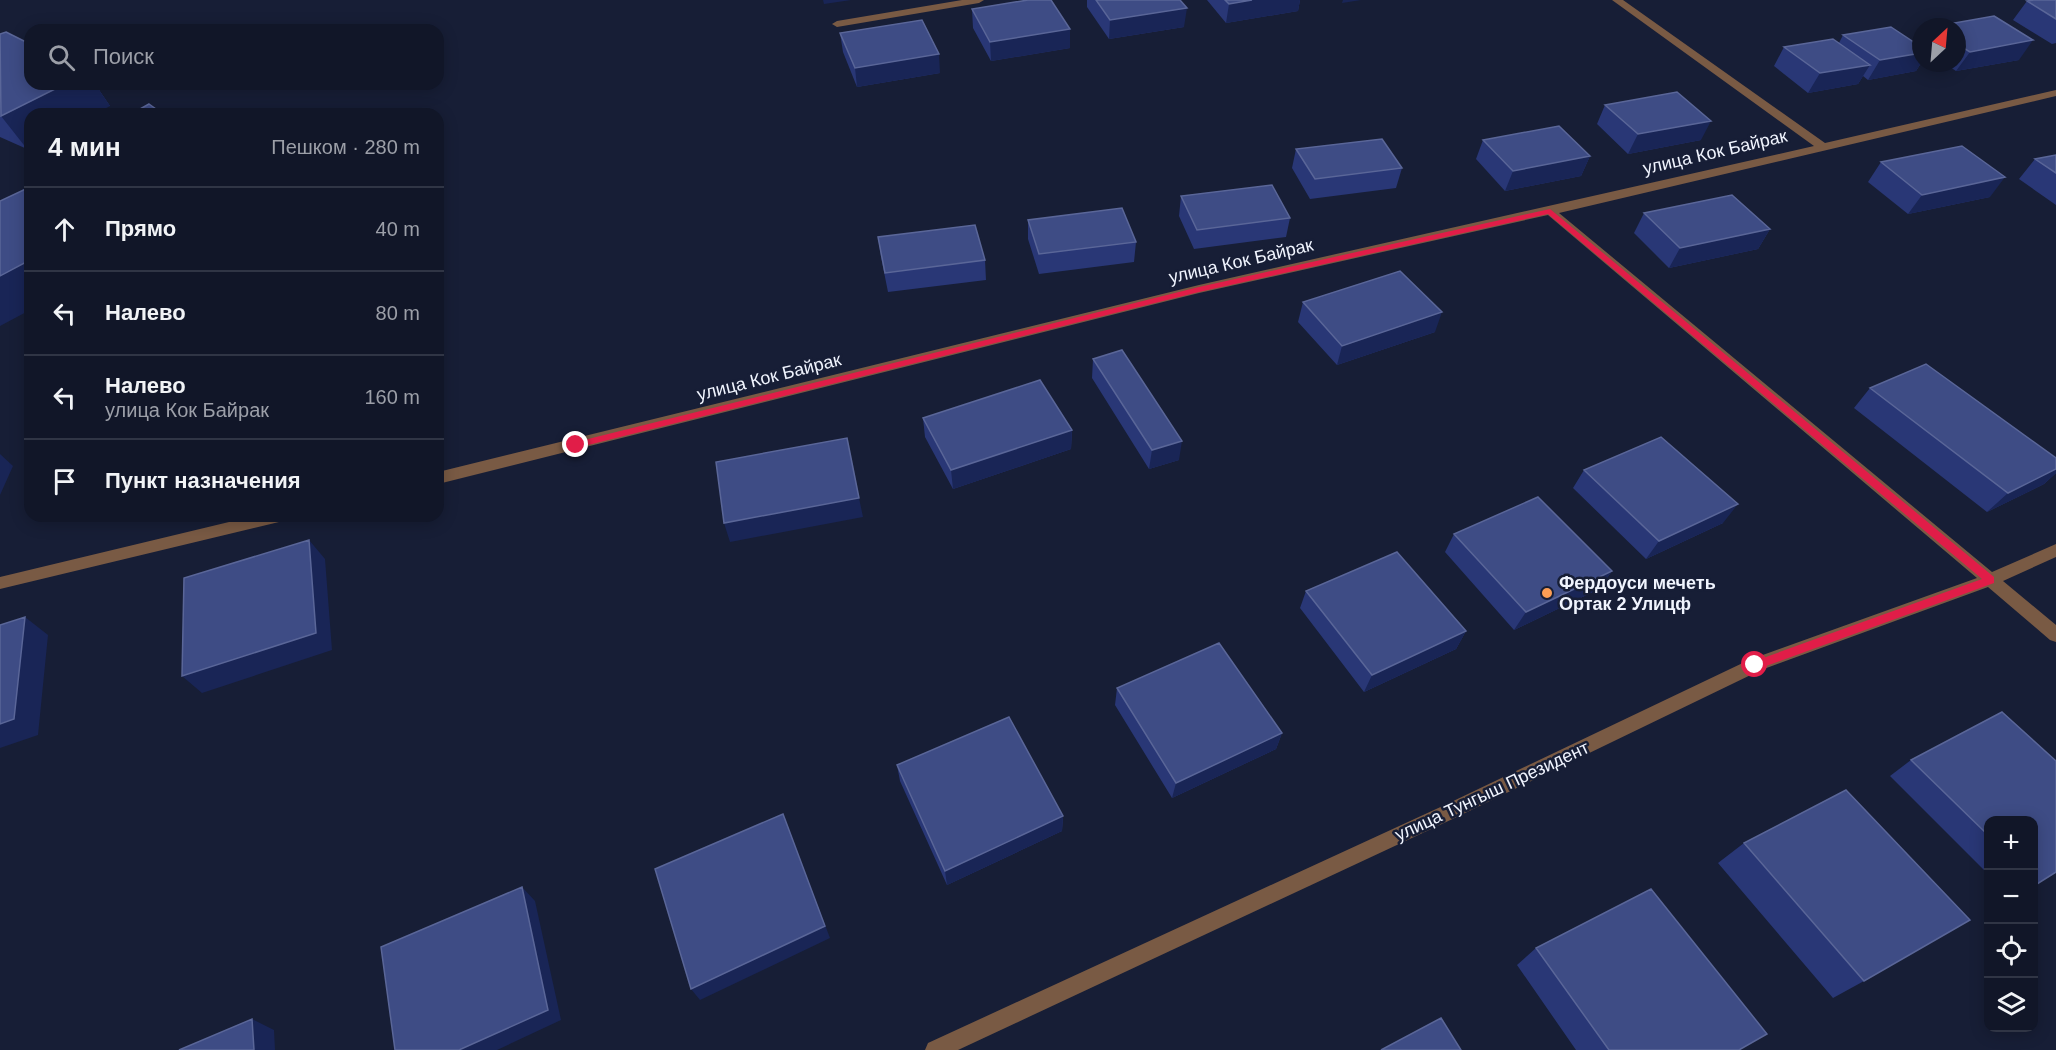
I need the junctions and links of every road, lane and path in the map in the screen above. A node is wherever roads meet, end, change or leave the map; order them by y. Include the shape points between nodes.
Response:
1 (979, 0) edge
2 (1617, 0) edge
3 (837, 24) dead end
4 (2056, 93) edge
5 (1823, 147) junction
6 (1550, 212) junction
7 (444, 477) edge
8 (254, 522) edge
9 (2056, 550) edge
10 (1990, 580) junction
11 (0, 583) edge
12 (2056, 635) edge
13 (935, 1050) edge

1 - 3 street
2 - 5 street
4 - 5 street, улица Кок Байрак
5 - 6 street, улица Кок Байрак
6 - 7 street, улица Кок Байрак via 1199,289
6 - 10 street
8 - 11 street
9 - 10 street, улица Тунгыш Президент
10 - 12 street
10 - 13 street, улица Тунгыш Президент via 1755,665

